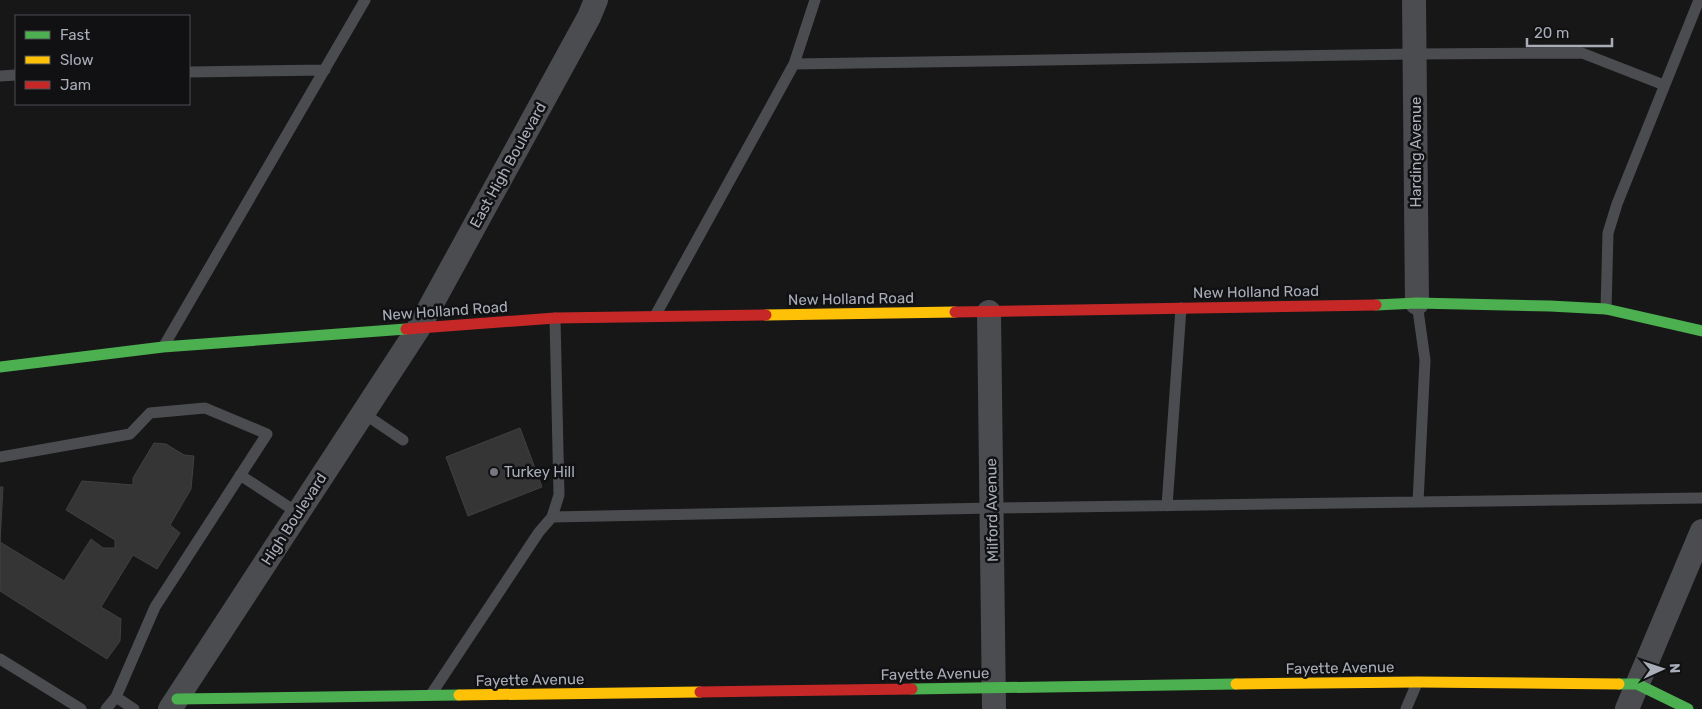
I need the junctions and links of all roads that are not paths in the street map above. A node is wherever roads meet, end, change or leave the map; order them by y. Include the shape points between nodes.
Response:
1 (365, 0) edge
2 (596, 0) edge
3 (815, 0) edge
4 (1414, 0) edge
5 (1699, 0) edge
6 (1415, 54) junction
7 (794, 64) junction
8 (325, 70) junction
9 (190, 72) edge
10 (15, 75) edge
11 (0, 76) edge
12 (1664, 85) junction
13 (1417, 303) junction
14 (1181, 308) junction
15 (1606, 309) junction
16 (989, 312) junction
17 (555, 318) junction
18 (654, 318) junction
19 (418, 328) junction
20 (1702, 331) edge
21 (164, 347) junction
22 (0, 367) edge
23 (363, 414) junction
24 (403, 440) dead end
25 (0, 457) edge
26 (240, 475) junction
27 (1702, 498) edge
28 (1418, 502) junction
29 (1168, 506) junction
30 (992, 508) junction
31 (298, 513) junction
32 (552, 517) junction
33 (1702, 531) edge
34 (0, 659) edge
35 (1417, 682) junction
36 (1637, 684) junction
37 (431, 695) junction
38 (116, 697) junction
39 (994, 698) edge
40 (174, 704) edge
41 (81, 709) edge
42 (106, 709) edge
43 (134, 709) edge
44 (422, 709) edge
45 (1406, 709) edge
46 (1627, 709) edge
47 (1688, 709) edge

1 - 8 lane
2 - 19 street, East High Boulevard
3 - 7 lane
4 - 6 street, Harding Avenue
5 - 12 lane
6 - 7 lane
6 - 12 lane via 1582,53
6 - 13 street, Harding Avenue
7 - 18 lane
8 - 9 lane
8 - 21 lane
10 - 11 lane
12 - 15 lane via 1608,233
13 - 14 main road, New Holland Road
13 - 15 main road, New Holland Road
13 - 28 lane via 1425,360
14 - 16 main road, New Holland Road
14 - 29 lane
15 - 20 main road, New Holland Road
16 - 18 main road, New Holland Road
16 - 30 street, Milford Avenue
17 - 18 main road, New Holland Road
17 - 19 main road, New Holland Road
17 - 32 lane via 559,495
19 - 21 main road, New Holland Road
19 - 23 street, High Boulevard
21 - 22 main road, New Holland Road
23 - 24 lane
23 - 31 street, High Boulevard
25 - 26 lane via 130,434 150,413 205,408 267,434
26 - 31 lane
26 - 38 lane via 155,607
27 - 28 lane
28 - 29 lane
29 - 30 lane
30 - 32 lane
30 - 39 street, Milford Avenue
31 - 40 street, High Boulevard
32 - 37 lane
33 - 36 street
34 - 41 lane
35 - 36 main road, Fayette Avenue
35 - 39 main road, Fayette Avenue
35 - 45 lane
36 - 46 street
36 - 47 main road, Fayette Avenue
37 - 39 main road, Fayette Avenue
37 - 40 main road, Fayette Avenue
37 - 44 lane
38 - 42 lane
38 - 43 lane

